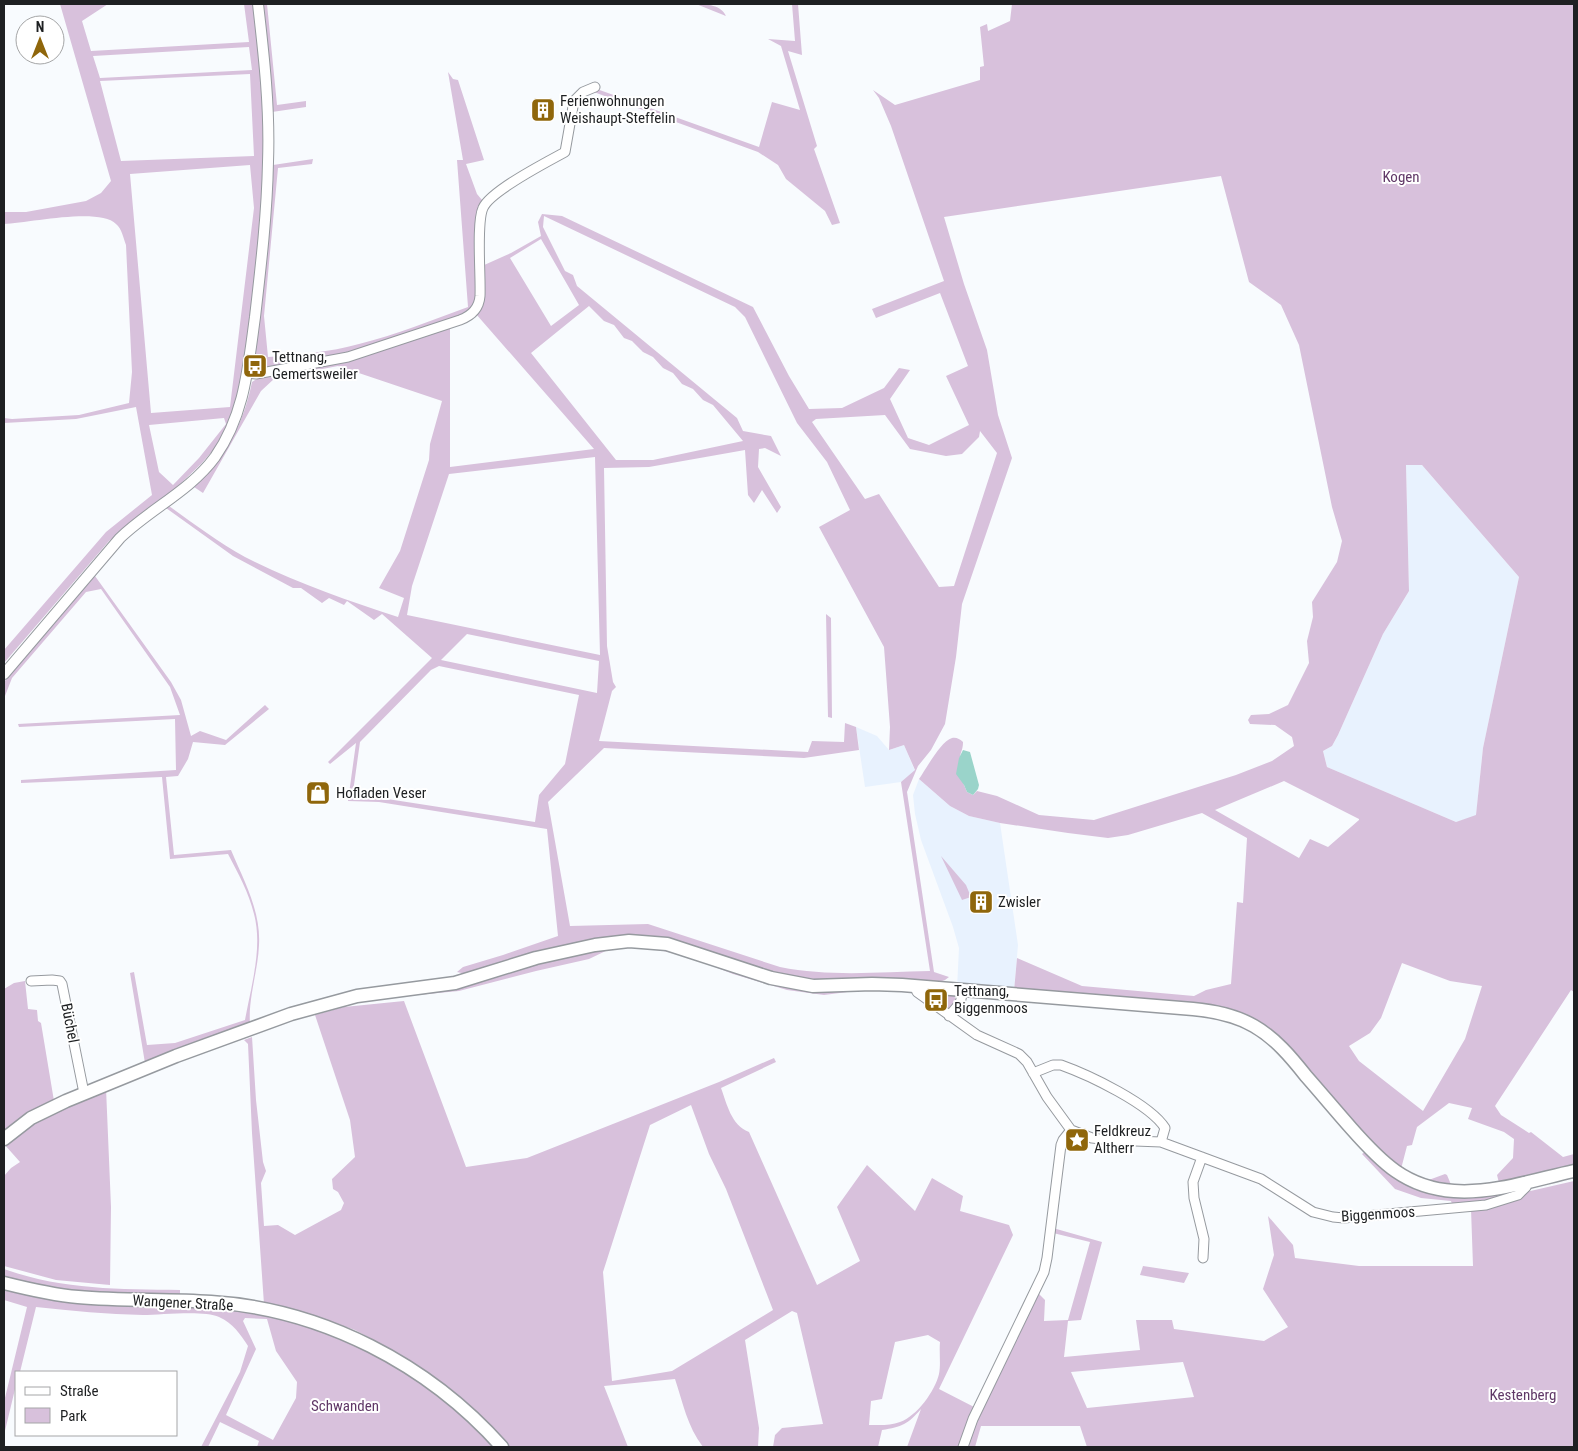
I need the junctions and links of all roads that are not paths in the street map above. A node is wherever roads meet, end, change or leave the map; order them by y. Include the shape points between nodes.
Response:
1 (258, 4) edge
2 (595, 87) dead end
3 (247, 373) junction
4 (4, 674) edge
5 (32, 981) dead end
6 (915, 987) junction
7 (963, 991) junction
8 (949, 1016) junction
9 (1033, 1073) junction
10 (84, 1093) junction
11 (1070, 1130) junction
12 (4, 1139) edge
13 (1162, 1142) junction
14 (1202, 1157) junction
15 (1574, 1171) edge
16 (1523, 1182) junction
17 (1203, 1258) dead end
18 (4, 1283) edge
19 (502, 1447) edge
20 (963, 1447) edge

1 - 3 street via 266,83 268,161 266,222
2 - 3 street via 574,101 565,152 486,201 480,221 480,296 472,314 348,357
3 - 4 street via 237,416 214,458 194,480 120,538
5 - 10 street, Büchel via 52,980 62,984
6 - 7 main road
6 - 8 street via 917,992
6 - 10 main road via 798,984 667,944 615,942 536,958 455,983 357,996 316,1006
7 - 8 street via 960,1003
7 - 16 main road via 1193,1009 1236,1017 1258,1028 1280,1046 1372,1151 1404,1177 1425,1186 1456,1191
8 - 9 street via 981,1037 1019,1054
9 - 11 street
9 - 13 street via 1061,1065 1126,1096 1162,1124 1165,1128
10 - 12 main road via 31,1118
11 - 13 street, Biggenmoos via 1109,1140
11 - 20 street via 1061,1145 1044,1272 973,1419
13 - 14 street, Biggenmoos
14 - 16 street, Biggenmoos via 1261,1179 1313,1212 1338,1218 1486,1205 1518,1195 1526,1189
14 - 17 street via 1193,1182 1204,1240
15 - 16 main road
18 - 19 main road, Wangener Straße via 76,1297 234,1304 308,1321 360,1341 405,1366 456,1402

